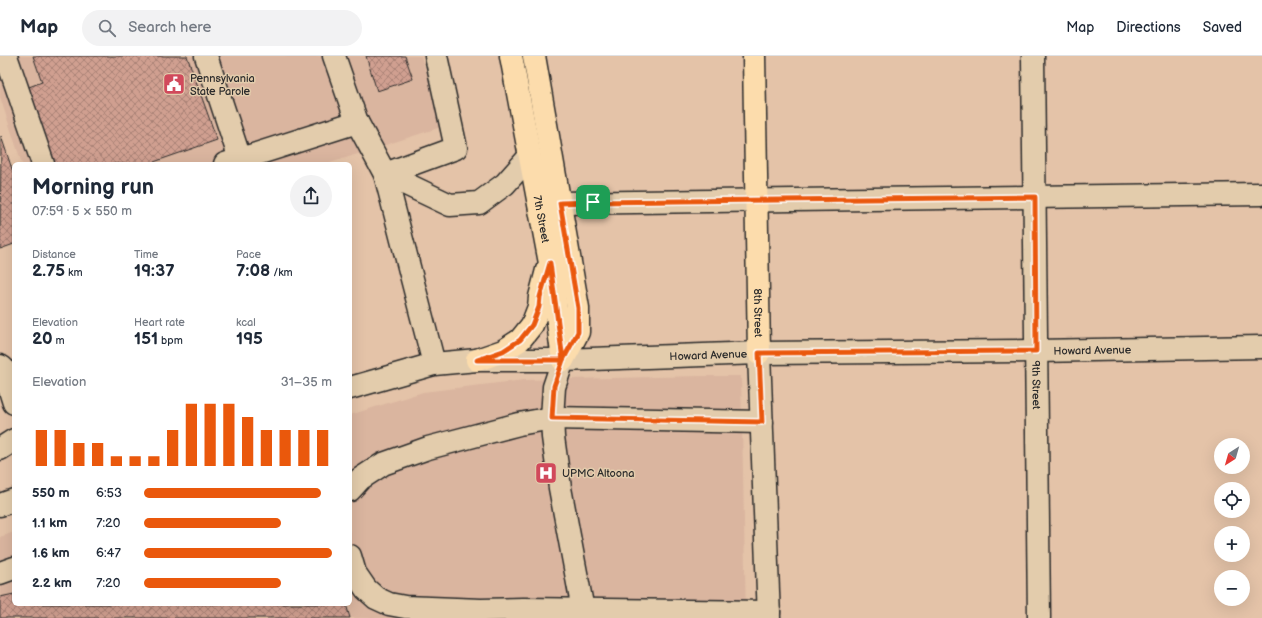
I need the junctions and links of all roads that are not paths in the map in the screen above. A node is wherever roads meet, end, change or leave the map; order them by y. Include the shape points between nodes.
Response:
1 (6, 56) edge
2 (206, 56) edge
3 (334, 56) edge
4 (436, 56) edge
5 (511, 56) edge
6 (534, 56) edge
7 (754, 56) edge
8 (1034, 56) edge
9 (357, 122) junction
10 (530, 157) junction
11 (42, 162) edge
12 (232, 162) edge
13 (385, 174) junction
14 (1262, 194) edge
15 (1035, 197) junction
16 (756, 200) junction
17 (560, 203) junction
18 (550, 263) junction
19 (1262, 347) edge
20 (1036, 351) junction
21 (759, 353) junction
22 (477, 360) junction
23 (563, 360) junction
24 (434, 364) junction
25 (0, 366) edge
26 (352, 387) edge
27 (12, 397) edge
28 (552, 418) junction
29 (762, 422) junction
30 (12, 441) edge
31 (0, 449) edge
32 (352, 487) edge
33 (12, 501) edge
34 (0, 505) edge
35 (352, 562) edge
36 (12, 569) edge
37 (0, 573) edge
38 (583, 610) junction
39 (769, 615) edge
40 (1039, 618) edge

1 - 11 street
2 - 12 street
3 - 9 street
4 - 13 street via 456,148
5 - 10 main road, 7th Street
6 - 17 main road, 7th Street
7 - 16 main road, 8th Street
8 - 15 street, 9th Street
9 - 12 street
9 - 13 street
10 - 13 street via 505,184 479,203 450,204
10 - 18 main road, 7th Street
13 - 24 street
14 - 15 street
15 - 16 street
15 - 20 street, 9th Street
16 - 17 street
16 - 21 main road, 8th Street
17 - 23 main road, 7th Street via 578,308 578,332
18 - 22 main road via 532,325 520,340 503,351
18 - 23 main road, 7th Street
19 - 20 street, Howard Avenue
20 - 21 street, Howard Avenue
20 - 40 street, 9th Street
21 - 23 street, Howard Avenue
21 - 29 street, 8th Street
22 - 23 street, Howard Avenue
22 - 24 street, Howard Avenue
23 - 28 street via 554,386
24 - 26 street, Howard Avenue
25 - 27 street via 3,368
28 - 29 street
28 - 32 street via 428,448 383,464
28 - 38 street via 560,488
29 - 39 street, 8th Street
30 - 31 street
33 - 34 street
35 - 38 street via 366,589 376,598 389,604 481,610
36 - 37 street
38 - 39 street

